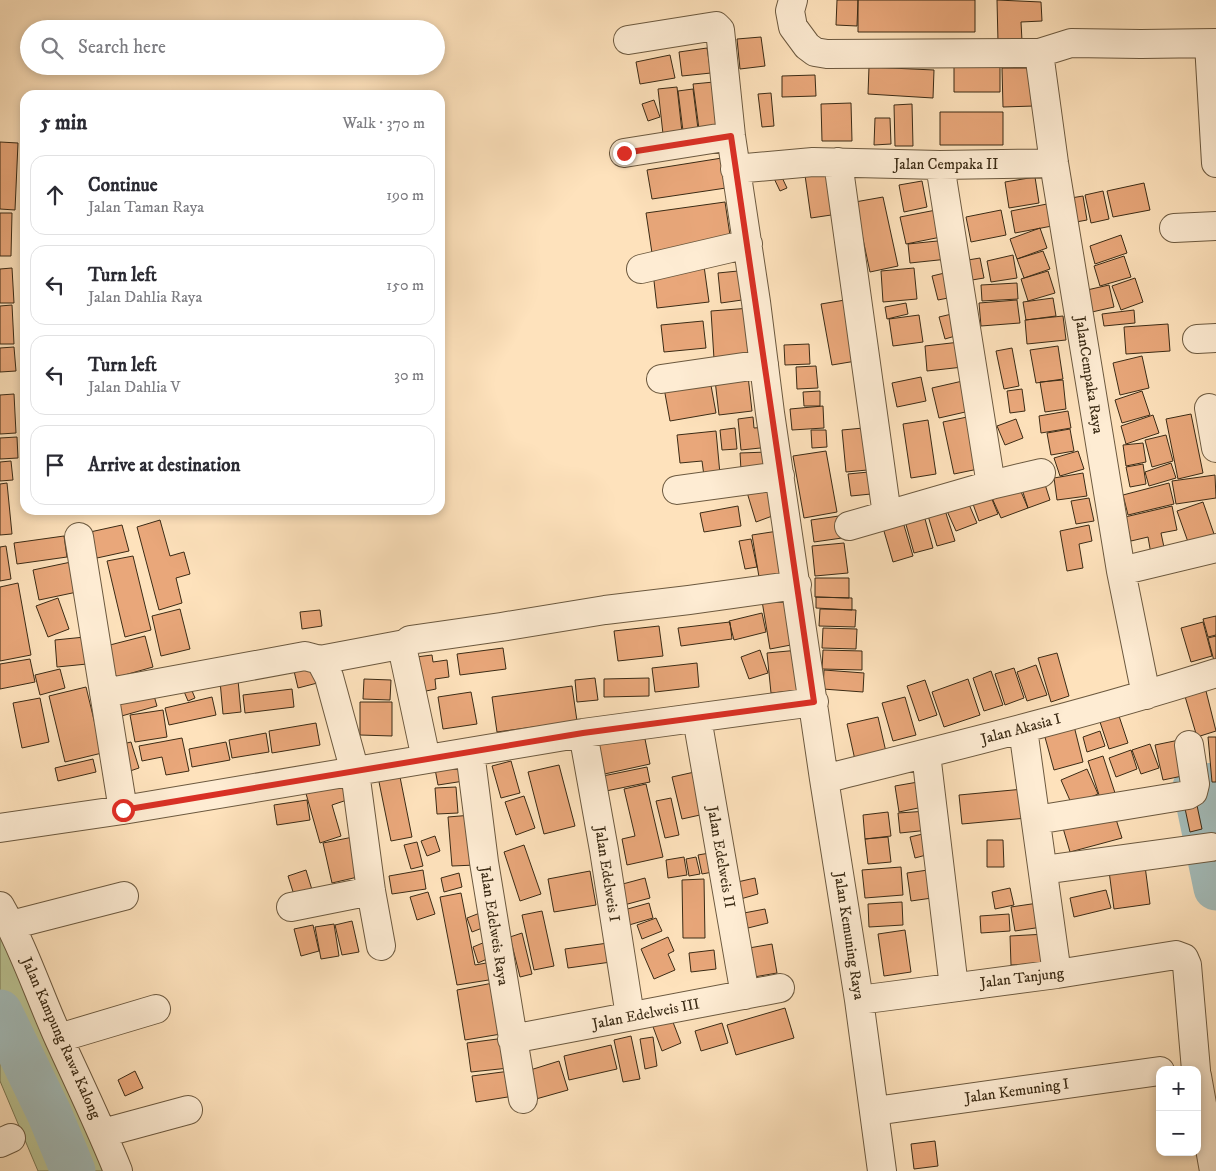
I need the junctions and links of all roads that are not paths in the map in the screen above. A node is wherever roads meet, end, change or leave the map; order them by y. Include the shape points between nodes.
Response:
1 (793, 0) edge
2 (628, 40) dead end
3 (1212, 44) edge
4 (1039, 53) junction
5 (731, 136) junction
6 (624, 153) dead end
7 (838, 162) junction
8 (1054, 163) junction
9 (1216, 163) edge
10 (940, 165) junction
11 (736, 169) junction
12 (1216, 226) edge
13 (1174, 228) dead end
14 (748, 244) junction
15 (641, 270) dead end
16 (764, 364) junction
17 (661, 379) dead end
18 (1209, 408) dead end
19 (1216, 448) edge
20 (1041, 473) dead end
21 (780, 476) junction
22 (991, 485) junction
23 (677, 490) dead end
24 (887, 515) junction
25 (849, 526) dead end
26 (79, 538) dead end
27 (1216, 548) edge
28 (1121, 571) junction
29 (796, 585) junction
30 (406, 644) junction
31 (320, 660) junction
32 (1216, 673) edge
33 (104, 693) junction
34 (1146, 695) junction
35 (814, 702) junction
36 (697, 718) junction
37 (1023, 729) junction
38 (583, 733) junction
39 (1189, 745) dead end
40 (470, 752) junction
41 (926, 754) junction
42 (426, 759) junction
43 (355, 772) junction
44 (824, 779) junction
45 (123, 810) junction
46 (1036, 820) junction
47 (0, 828) edge
48 (1211, 846) dead end
49 (1043, 870) junction
50 (371, 891) junction
51 (124, 896) dead end
52 (291, 907) dead end
53 (5, 916) edge
54 (381, 946) dead end
55 (1057, 974) junction
56 (954, 987) junction
57 (780, 988) dead end
58 (745, 995) junction
59 (859, 1000) junction
60 (156, 1009) dead end
61 (630, 1016) junction
62 (59, 1038) junction
63 (512, 1039) junction
64 (1196, 1066) edge
65 (1156, 1072) edge
66 (1201, 1099) edge
67 (523, 1100) dead end
68 (188, 1110) dead end
69 (875, 1111) junction
70 (103, 1133) junction
71 (118, 1171) edge
72 (882, 1171) edge
73 (1214, 1171) edge

1 - 4 street via 790,11 793,27 815,52
2 - 5 street, Jalan Kemuning Raya via 716,26 720,30
3 - 4 street via 1071,43
3 - 9 street
4 - 8 street, JalanCempaka Raya
5 - 6 street
5 - 11 street, Jalan Kemuning Raya
7 - 10 street, Jalan Cempaka II
7 - 11 street, Jalan Cempaka II
7 - 24 street
8 - 10 street, Jalan Cempaka II
8 - 28 street, JalanCempaka Raya
10 - 22 street
11 - 14 street, Jalan Kemuning Raya
12 - 13 street
14 - 15 street
14 - 16 street, Jalan Kemuning Raya
16 - 17 street
16 - 21 street, Jalan Kemuning Raya
18 - 19 street
20 - 22 street
21 - 23 street
21 - 29 street, Jalan Kemuning Raya
22 - 24 street
24 - 25 street
26 - 33 street
27 - 28 street
28 - 34 street, JalanCempaka Raya
29 - 30 street via 605,610 410,640
29 - 35 street, Jalan Kemuning Raya
30 - 31 street
30 - 42 street via 403,651
31 - 33 street via 305,656
31 - 43 street via 329,677
32 - 34 street, Jalan Akasia I
33 - 45 street
34 - 37 street, Jalan Akasia I
35 - 36 street
35 - 44 street, Jalan Kemuning Raya
36 - 38 street
36 - 58 street, Jalan Edelweis II
37 - 41 street, Jalan Akasia I
37 - 46 street
38 - 40 street
38 - 61 street, Jalan Edelweis I
39 - 46 street via 1195,784 1193,792 1188,795
40 - 42 street
40 - 63 street, Jalan Edelweis Raya
41 - 44 street, Jalan Akasia I
41 - 56 street
42 - 43 street
43 - 45 street
43 - 50 street
44 - 59 street, Jalan Kemuning Raya
45 - 47 street
46 - 49 street
48 - 49 street
49 - 55 street
50 - 52 street
50 - 54 street
51 - 53 street
53 - 62 street, Jalan Kampung Rawa Kalong
55 - 56 street, Jalan Tanjung
55 - 64 street, Jalan Tanjung via 1176,955 1184,958
56 - 59 street, Jalan Tanjung
57 - 58 street, Jalan Edelweis III
58 - 61 street, Jalan Edelweis III
59 - 69 street, Jalan Kemuning Raya
60 - 62 street
61 - 63 street, Jalan Edelweis III
62 - 70 street, Jalan Kampung Rawa Kalong
63 - 67 street, Jalan Edelweis Raya
65 - 69 street, Jalan Kemuning I
66 - 73 street
68 - 70 street
69 - 72 street, Jalan Kemuning Raya
70 - 71 street, Jalan Kampung Rawa Kalong

